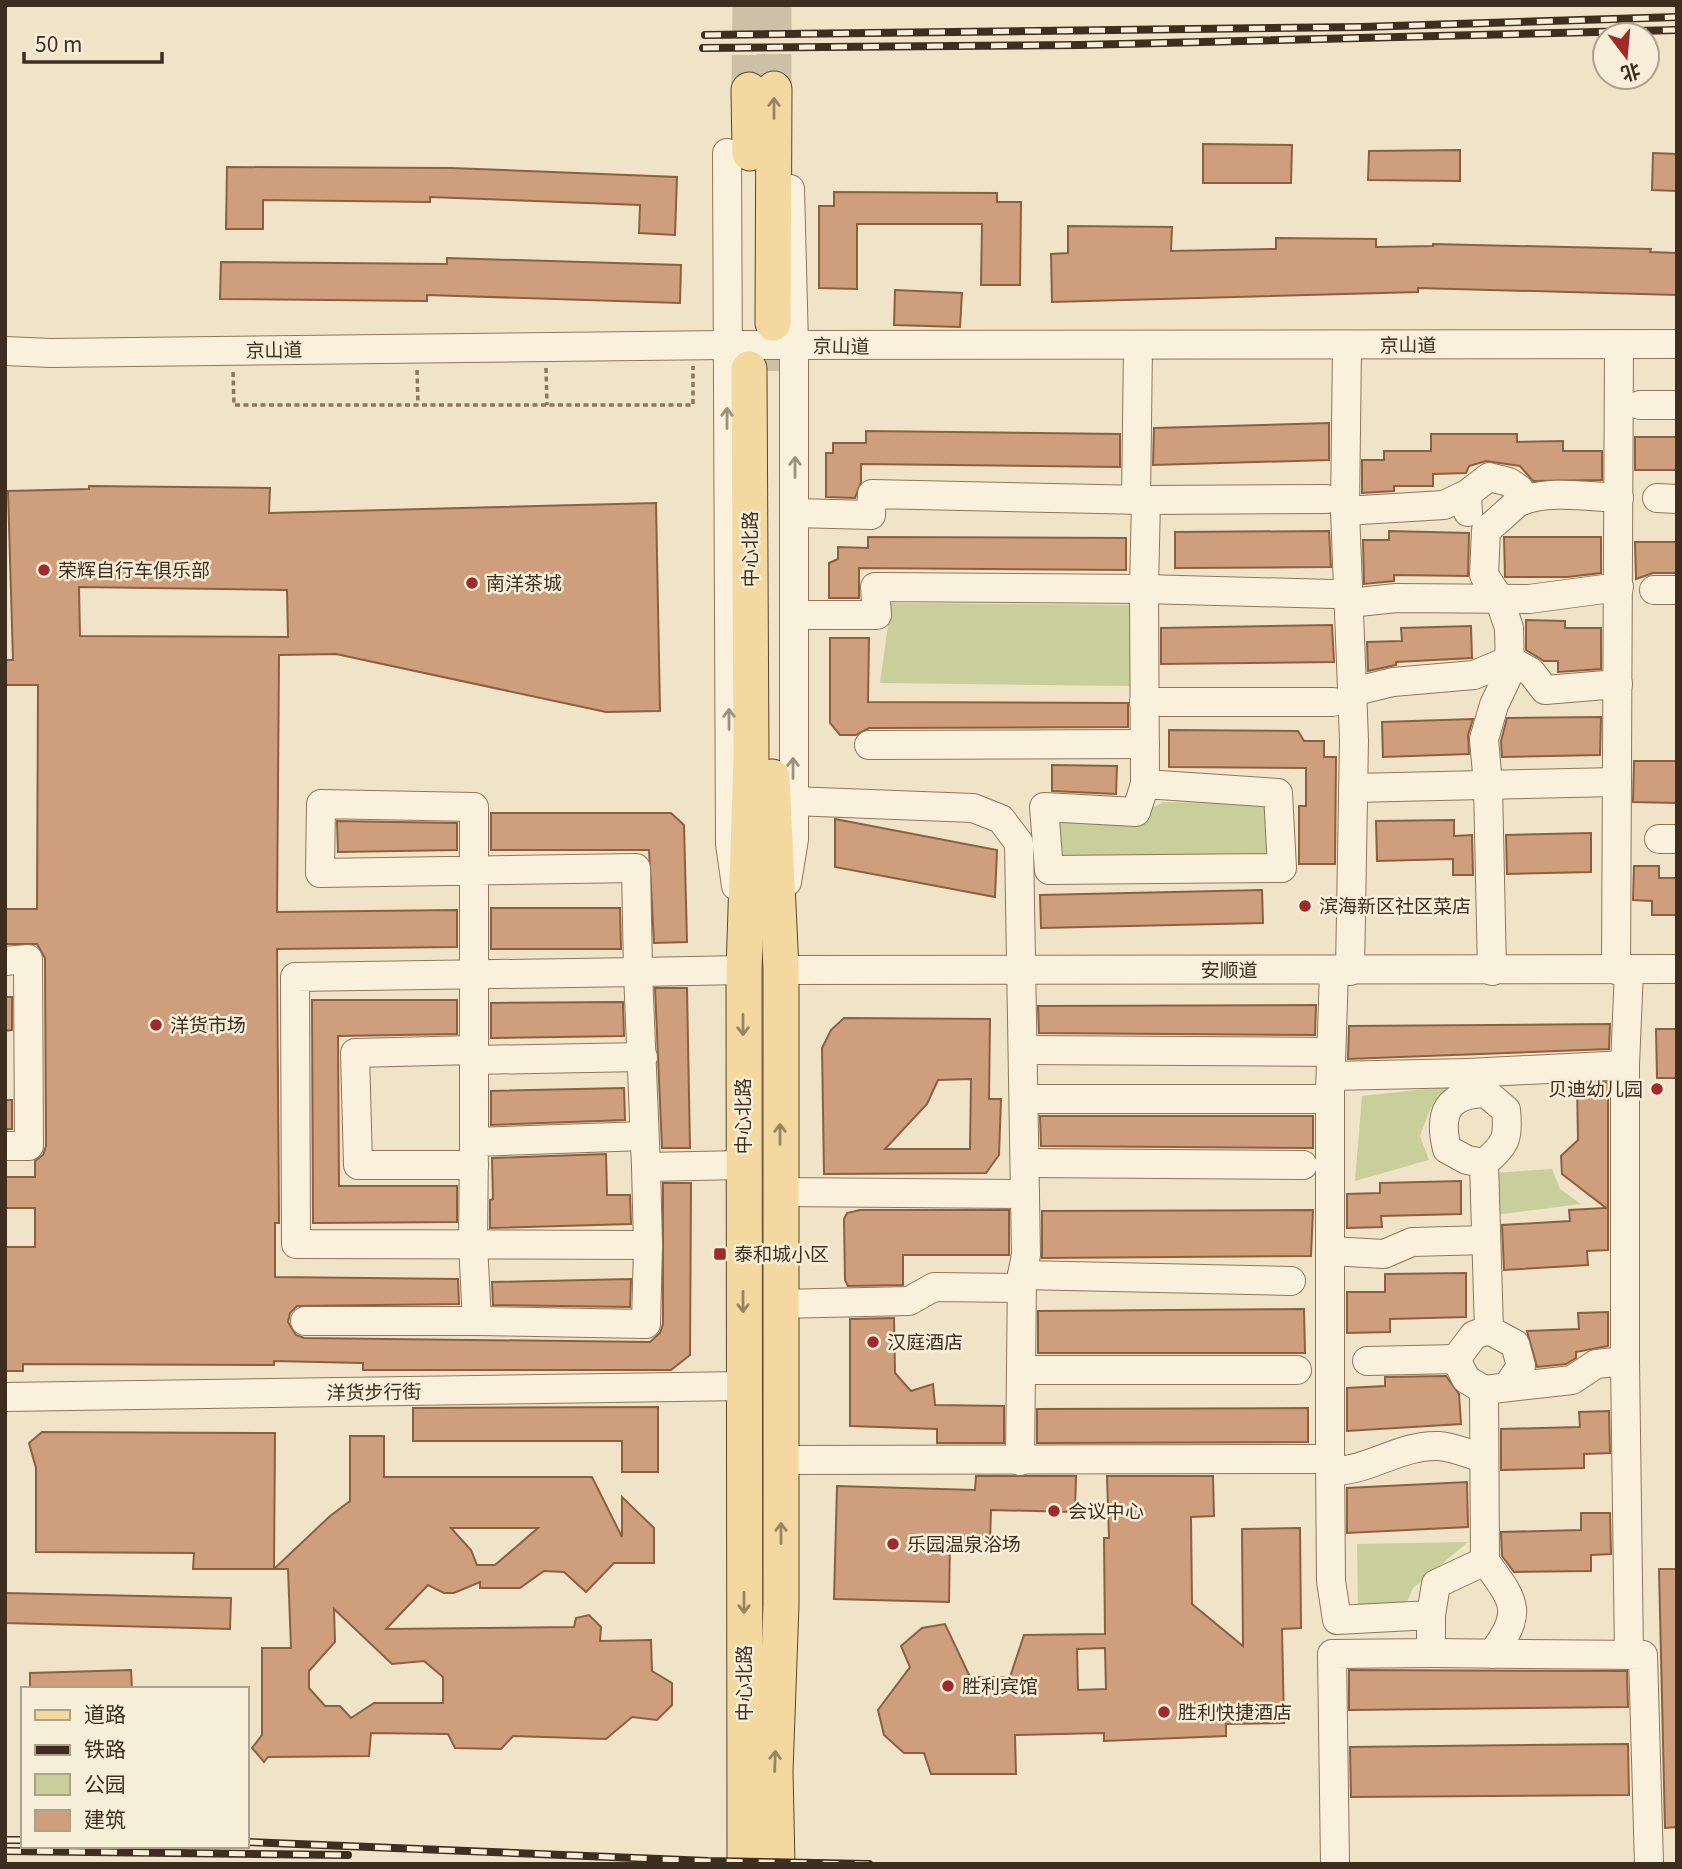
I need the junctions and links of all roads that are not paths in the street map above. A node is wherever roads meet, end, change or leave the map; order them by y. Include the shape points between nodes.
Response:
1 (762, 90) tunnel mouth
2 (727, 153) dead end
3 (789, 158) dead end
4 (1677, 344) edge
5 (1619, 345) junction
6 (761, 346) junction
7 (1138, 346) junction
8 (1347, 346) junction
9 (5, 351) edge
10 (1640, 405) dead end
11 (1677, 405) edge
12 (1467, 494) junction
13 (1619, 498) junction
14 (1141, 500) junction
15 (1518, 502) junction
16 (1336, 505) junction
17 (795, 513) junction
18 (1486, 530) junction
19 (1619, 587) junction
20 (1144, 589) junction
21 (1341, 598) junction
22 (1499, 598) junction
23 (794, 615) junction
24 (1510, 660) junction
25 (1618, 684) junction
26 (1342, 697) junction
27 (1144, 702) junction
28 (1145, 744) junction
29 (869, 745) dead end
30 (1617, 782) junction
31 (1145, 784) junction
32 (1488, 785) junction
33 (1353, 788) junction
34 (793, 801) junction
35 (474, 871) junction
36 (778, 933) junction
37 (5, 961) edge
38 (1022, 969) junction
39 (1677, 969) edge
40 (744, 970) junction
41 (1622, 970) junction
42 (780, 971) junction
43 (1342, 971) junction
44 (1492, 971) junction
45 (638, 972) junction
46 (475, 975) junction
47 (17, 1049) edge
48 (1023, 1050) junction
49 (474, 1055) junction
50 (643, 1057) junction
51 (1625, 1065) junction
52 (1330, 1076) junction
53 (1469, 1083) junction
54 (1024, 1099) junction
55 (644, 1136) junction
56 (5, 1146) edge
57 (474, 1154) junction
58 (1025, 1163) junction
59 (1484, 1163) junction
60 (743, 1165) junction
61 (1303, 1165) dead end
62 (646, 1167) junction
63 (780, 1192) junction
64 (1026, 1194) junction
65 (1486, 1240) junction
66 (473, 1244) junction
67 (648, 1245) junction
68 (1330, 1251) junction
69 (1291, 1281) dead end
70 (1022, 1282) junction
71 (779, 1304) junction
72 (305, 1321) dead end
73 (477, 1321) junction
74 (1489, 1330) junction
75 (1456, 1359) junction
76 (1367, 1361) dead end
77 (1625, 1361) junction
78 (1022, 1370) junction
79 (1297, 1370) dead end
80 (744, 1386) junction
81 (1496, 1389) junction
82 (5, 1397) edge
83 (1483, 1458) junction
84 (780, 1460) junction
85 (1020, 1461) junction
86 (1331, 1465) junction
87 (1485, 1561) junction
88 (1431, 1615) junction
89 (1431, 1653) junction
90 (1492, 1654) junction
91 (1629, 1655) junction
92 (760, 1828) junction
93 (747, 1864) edge
94 (777, 1864) edge
95 (788, 1864) edge
96 (1335, 1864) edge
97 (1649, 1864) edge

1 - 6 main road, 中心北路
2 - 6 street
3 - 6 street
4 - 5 street, 京山道
5 - 8 street, 京山道
5 - 13 street
6 - 7 street, 京山道
6 - 9 street, 京山道
17 -> 6 street
6 - 36 main road, 中心北路
6 - 40 main road, 中心北路
7 - 8 street, 京山道
7 - 14 street
8 - 16 street
10 - 11 street
12 - 15 street via 1489,477 1519,489
12 - 16 street via 1444,505
12 - 18 street via 1466,510
13 - 15 street via 1550,496
13 - 19 street
14 - 16 street
14 - 17 street via 872,494 871,515
14 - 20 street
15 - 18 street
16 - 21 street
17 - 23 street
18 - 22 street via 1484,575
19 - 22 street via 1529,599
19 - 25 street
20 - 21 street
20 - 23 street via 875,587 877,615
20 - 27 street
21 - 22 street
21 - 26 street
22 - 24 street via 1509,628
34 -> 23 street
24 - 25 street via 1531,671 1545,690
24 - 26 street via 1474,675 1393,681
24 - 32 street via 1484,740
25 - 30 street
26 - 27 street
26 - 33 street
27 - 28 street
28 - 29 street
28 - 31 street
30 - 32 street
30 - 41 street
31 - 31 street via 1278,793 1282,868 1049,870 1044,807 1136,812
32 - 33 street
32 - 44 street
33 - 43 street
34 - 36 street via 794,839
34 - 38 street via 973,808 1001,818 1019,843
35 - 35 street via 320,873 321,804 474,807
35 - 45 street via 636,868
35 - 46 street
36 - 42 main road, 中心北路
37 - 47 street via 28,959
38 - 42 street, 安顺道
38 - 43 street, 安顺道
38 - 48 street
39 - 41 street, 安顺道
40 - 45 street
40 -> 60 main road, 中心北路
41 - 44 street, 安顺道
41 - 51 street
63 -> 42 main road, 中心北路
43 - 44 street, 安顺道
43 - 52 street
45 - 46 street
45 - 50 street
46 - 49 street
46 - 66 street via 295,977 296,1244
47 - 56 street via 29,1146
48 - 52 street
48 - 54 street
49 - 50 street
49 - 57 street
49 - 57 street via 355,1054 358,1165
50 - 55 street
51 - 53 street
51 - 77 street
52 - 53 street
52 - 54 street
52 - 68 street
53 - 59 street via 1506,1110 1508,1134 1499,1151
53 - 59 street via 1449,1106 1441,1127 1447,1149
54 - 58 street
55 - 57 street
55 - 62 street
57 - 66 street
58 - 61 street
58 - 64 street
59 - 65 street
60 - 62 street
60 -> 80 main road, 中心北路
62 - 67 street
63 - 64 street
63 - 71 main road, 中心北路
64 - 70 street
65 - 68 street via 1412,1242 1384,1254
65 - 74 street
66 - 67 street
66 - 73 street
67 - 73 street via 646,1324
68 - 86 street
69 - 70 street
70 - 71 street via 934,1287 909,1301
70 - 78 street
71 - 84 main road, 中心北路
72 - 73 street
74 - 75 street via 1475,1335
74 - 81 street via 1515,1344 1521,1366
75 - 76 street
75 - 81 street via 1466,1379
77 - 81 street via 1596,1364 1572,1380
77 - 91 street
78 - 79 street
78 - 85 street
80 - 82 street, 洋货步行街
80 -> 92 main road, 中心北路
81 - 83 street
83 - 86 street via 1439,1446 1396,1453 1347,1472
83 - 87 street
84 - 85 street
92 -> 84 main road, 中心北路 via 781,1605
85 - 86 street
86 - 88 street via 1331,1581 1337,1620
87 - 88 street via 1436,1584
87 - 90 street via 1511,1597 1511,1628
88 - 89 street
89 - 90 street
89 - 96 street via 1332,1654
90 - 91 street
91 - 97 street via 1643,1655
92 - 93 main road, 中心北路
92 - 94 main road, 中心北路
92 - 95 main road

